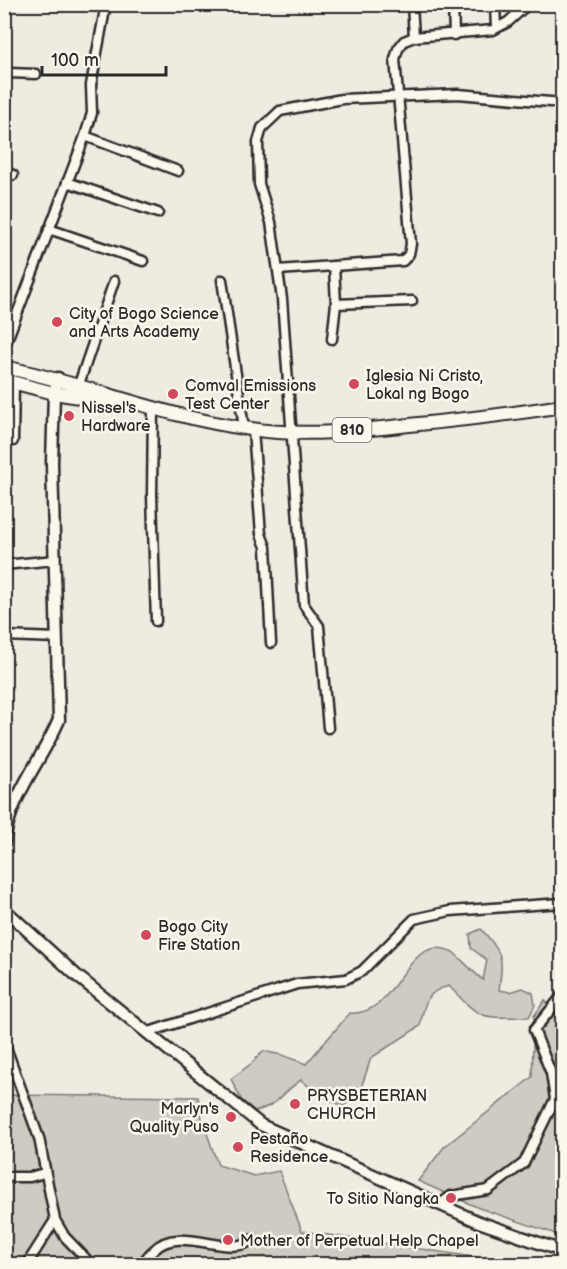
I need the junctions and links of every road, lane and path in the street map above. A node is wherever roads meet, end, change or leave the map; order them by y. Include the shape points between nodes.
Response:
1 (106, 4) edge
2 (412, 4) edge
3 (453, 4) edge
4 (495, 4) edge
5 (527, 5) edge
6 (496, 28) junction
7 (454, 35) junction
8 (414, 37) junction
9 (36, 74) dead end
10 (4, 76) edge
11 (398, 94) junction
12 (562, 103) edge
13 (85, 136) junction
14 (178, 171) dead end
15 (67, 182) junction
16 (158, 213) dead end
17 (49, 229) junction
18 (143, 261) dead end
19 (334, 266) junction
20 (278, 270) junction
21 (222, 280) dead end
22 (114, 281) dead end
23 (412, 301) dead end
24 (336, 304) junction
25 (332, 339) dead end
26 (4, 348) edge
27 (4, 367) edge
28 (41, 374) junction
29 (58, 378) junction
30 (9, 382) edge
31 (79, 384) junction
32 (36, 389) junction
33 (54, 393) junction
34 (562, 406) edge
35 (148, 407) junction
36 (249, 429) junction
37 (290, 433) junction
38 (13, 441) dead end
39 (55, 560) junction
40 (4, 565) edge
41 (156, 621) dead end
42 (4, 636) edge
43 (57, 638) junction
44 (271, 643) dead end
45 (328, 728) dead end
46 (4, 843) edge
47 (562, 903) edge
48 (4, 909) edge
49 (562, 996) edge
50 (149, 1032) junction
51 (4, 1042) edge
52 (44, 1173) junction
53 (4, 1177) edge
54 (438, 1205) junction
55 (55, 1220) junction
56 (253, 1239) dead end
57 (562, 1251) edge
58 (27, 1264) edge
59 (91, 1264) edge
60 (144, 1264) edge

1 - 13 street via 91,85 92,113
2 - 8 street
3 - 7 street
4 - 6 street
5 - 6 street
6 - 7 street
7 - 8 street
8 - 11 street via 404,41 395,59
9 - 10 street
11 - 12 street via 458,94
11 - 19 street via 409,254 403,261
11 - 20 street via 295,105 280,111 262,128 258,184 271,222
13 - 14 street
13 - 15 street
15 - 16 street
15 - 17 street
17 - 18 street
17 - 26 street
19 - 20 street
19 - 24 street
20 - 37 street
21 - 36 street
22 - 31 street
23 - 24 street
24 - 25 street
27 - 28 highway, 810
28 - 29 highway, 810
28 - 32 highway
29 - 31 highway, 810
29 - 33 main road
30 - 32 highway, 810
30 - 38 street
31 - 35 highway, 810
32 - 33 highway, 810
33 - 35 highway, 810
33 - 39 main road
34 - 37 highway, 810 via 380,428
35 - 36 highway, 810
35 - 41 street
36 - 37 highway, 810
36 - 44 street via 261,534 266,547
37 - 45 street via 304,604 319,626
39 - 40 street
39 - 43 main road
42 - 43 street
43 - 46 main road via 59,720 48,747 13,804
47 - 50 street via 450,911 414,919 362,971 346,979 297,984
48 - 50 main road via 76,975
49 - 54 street via 534,1030 551,1072 555,1099 524,1163 488,1190 486,1186 462,1190
50 - 54 main road via 261,1125
51 - 52 street via 39,1138
52 - 53 street
52 - 55 street
54 - 57 main road
55 - 58 street
55 - 59 street via 65,1237
56 - 60 street via 243,1245 177,1240 160,1244

